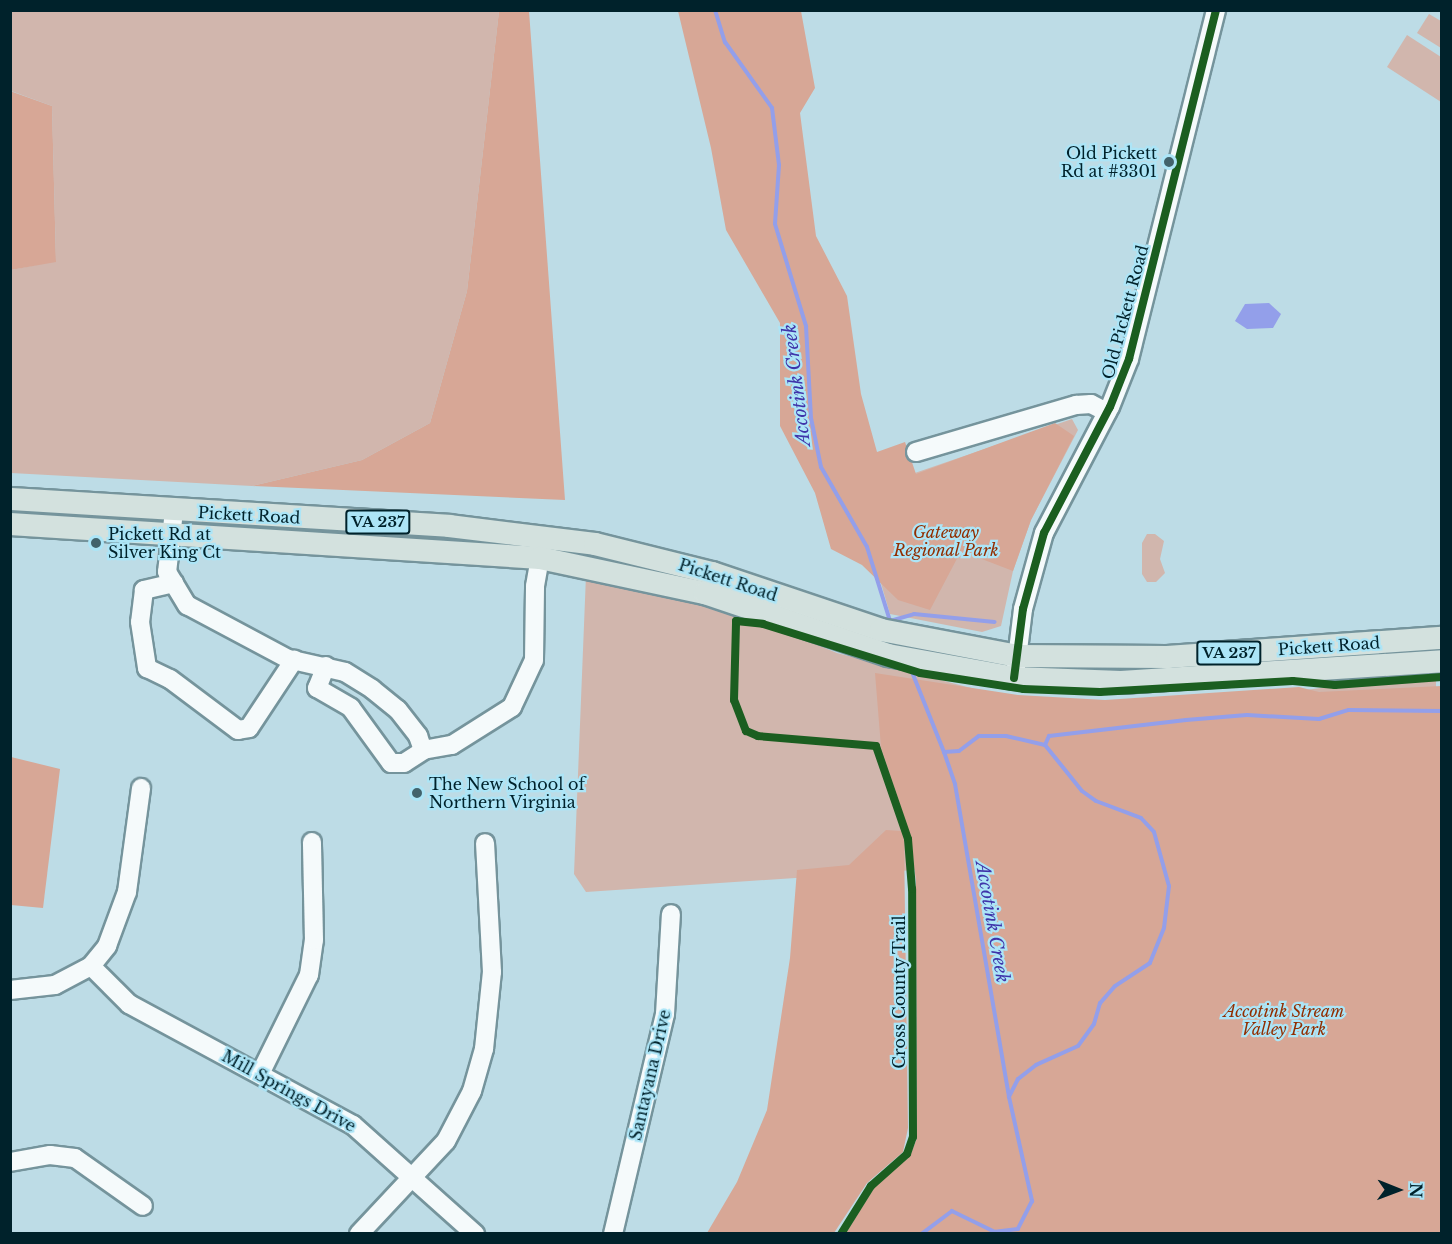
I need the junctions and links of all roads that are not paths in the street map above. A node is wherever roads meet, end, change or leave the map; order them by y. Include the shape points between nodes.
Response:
1 (1216, 10) edge
2 (1107, 412) junction
3 (916, 452) dead end
4 (10, 499) edge
5 (174, 511) junction
6 (10, 524) edge
7 (170, 533) junction
8 (540, 558) junction
9 (174, 583) junction
10 (1442, 638) edge
11 (1017, 656) junction
12 (294, 660) junction
13 (1442, 661) edge
14 (326, 666) junction
15 (1014, 678) junction
16 (424, 750) junction
17 (141, 788) dead end
18 (312, 842) dead end
19 (485, 843) dead end
20 (671, 914) dead end
21 (91, 966) junction
22 (10, 990) edge
23 (260, 1074) junction
24 (10, 1162) edge
25 (414, 1175) junction
26 (143, 1206) dead end
27 (359, 1233) edge
28 (475, 1233) edge
29 (613, 1233) edge

1 - 2 street, Old Pickett Road via 1129,358
2 - 3 street via 1091,404 1076,405
2 - 11 street, Old Pickett Road via 1044,533 1023,609
4 - 5 main road, Pickett Road / VA 237
5 - 7 street
5 - 11 main road, Pickett Road / VA 237 via 450,526 595,544 712,573 848,621
6 - 7 main road, Pickett Road / VA 237
7 - 8 main road, Pickett Road / VA 237
7 - 9 street via 167,572
8 - 15 main road, Pickett Road / VA 237 via 705,593 855,646 950,669
8 - 16 street via 534,586 534,660 512,707 452,745
9 - 12 street via 187,605
9 - 12 street via 144,590 141,622 147,668 171,679 238,730 249,728
10 - 11 main road, Pickett Road / VA 237 via 1167,657
11 - 15 street, Old Pickett Road
12 - 14 street
13 - 15 main road, Pickett Road / VA 237 via 1122,682
14 - 16 street via 372,689 398,710
14 - 16 street via 317,688 351,708 391,764 404,763
17 - 21 street via 131,871 120,918 107,946
18 - 23 street via 314,940 309,975
19 - 25 street via 492,972 484,1049 459,1123
20 - 29 street, Santayana Drive via 665,1014
21 - 22 street via 55,985
21 - 23 street, Mill Springs Drive via 129,1004
23 - 25 street, Mill Springs Drive via 353,1125
24 - 26 street via 50,1155 75,1158
25 - 27 street
25 - 28 street, Mill Springs Drive

